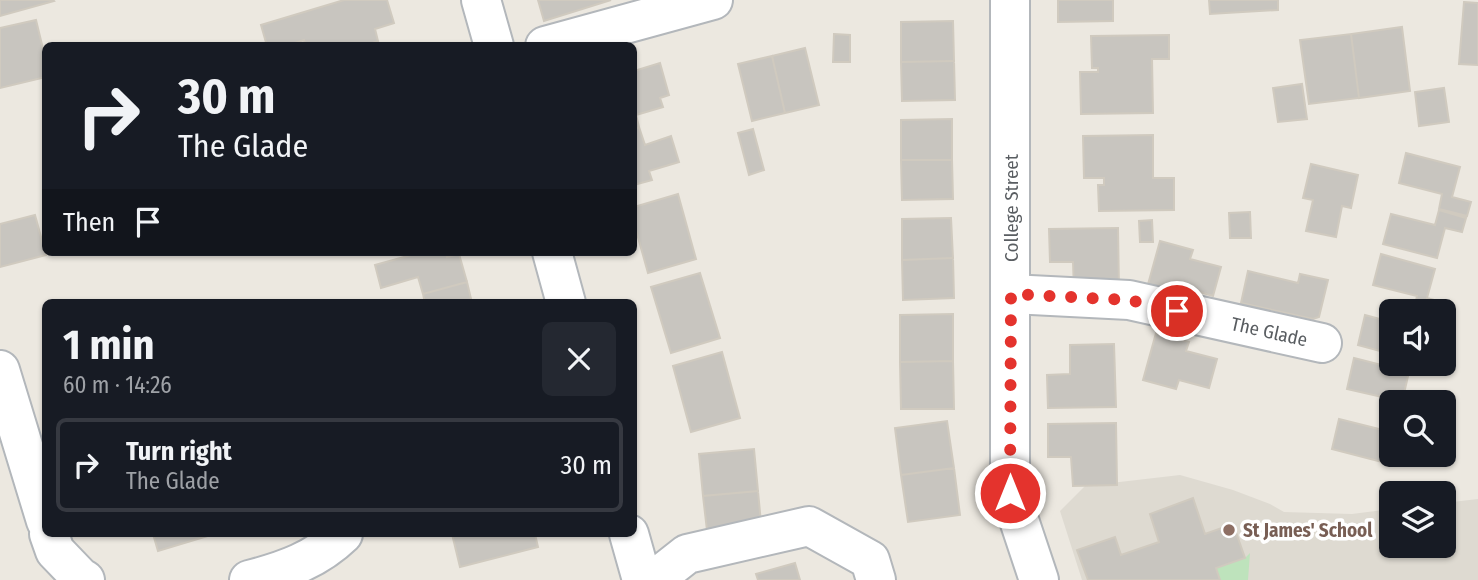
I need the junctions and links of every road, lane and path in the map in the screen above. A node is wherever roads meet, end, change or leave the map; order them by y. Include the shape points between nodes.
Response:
1 (481, 0) edge
2 (713, 0) edge
3 (1010, 0) edge
4 (493, 42) edge
5 (560, 42) edge
6 (553, 256) edge
7 (1011, 294) junction
8 (565, 299) edge
9 (1322, 343) dead end
10 (0, 370) edge
11 (42, 508) edge
12 (50, 537) edge
13 (339, 537) edge
14 (630, 537) edge
15 (85, 580) edge
16 (249, 580) edge
17 (642, 580) edge
18 (653, 580) edge
19 (876, 580) edge
20 (1039, 580) edge

1 - 4 street
2 - 5 street
3 - 7 street, College Street
6 - 8 street
7 - 9 street, The Glade via 1129,300
7 - 20 street, College Street via 1010,493
10 - 11 street
12 - 15 street via 55,551
13 - 16 street via 303,562
14 - 17 street
18 - 19 street via 687,554 809,526 870,560

